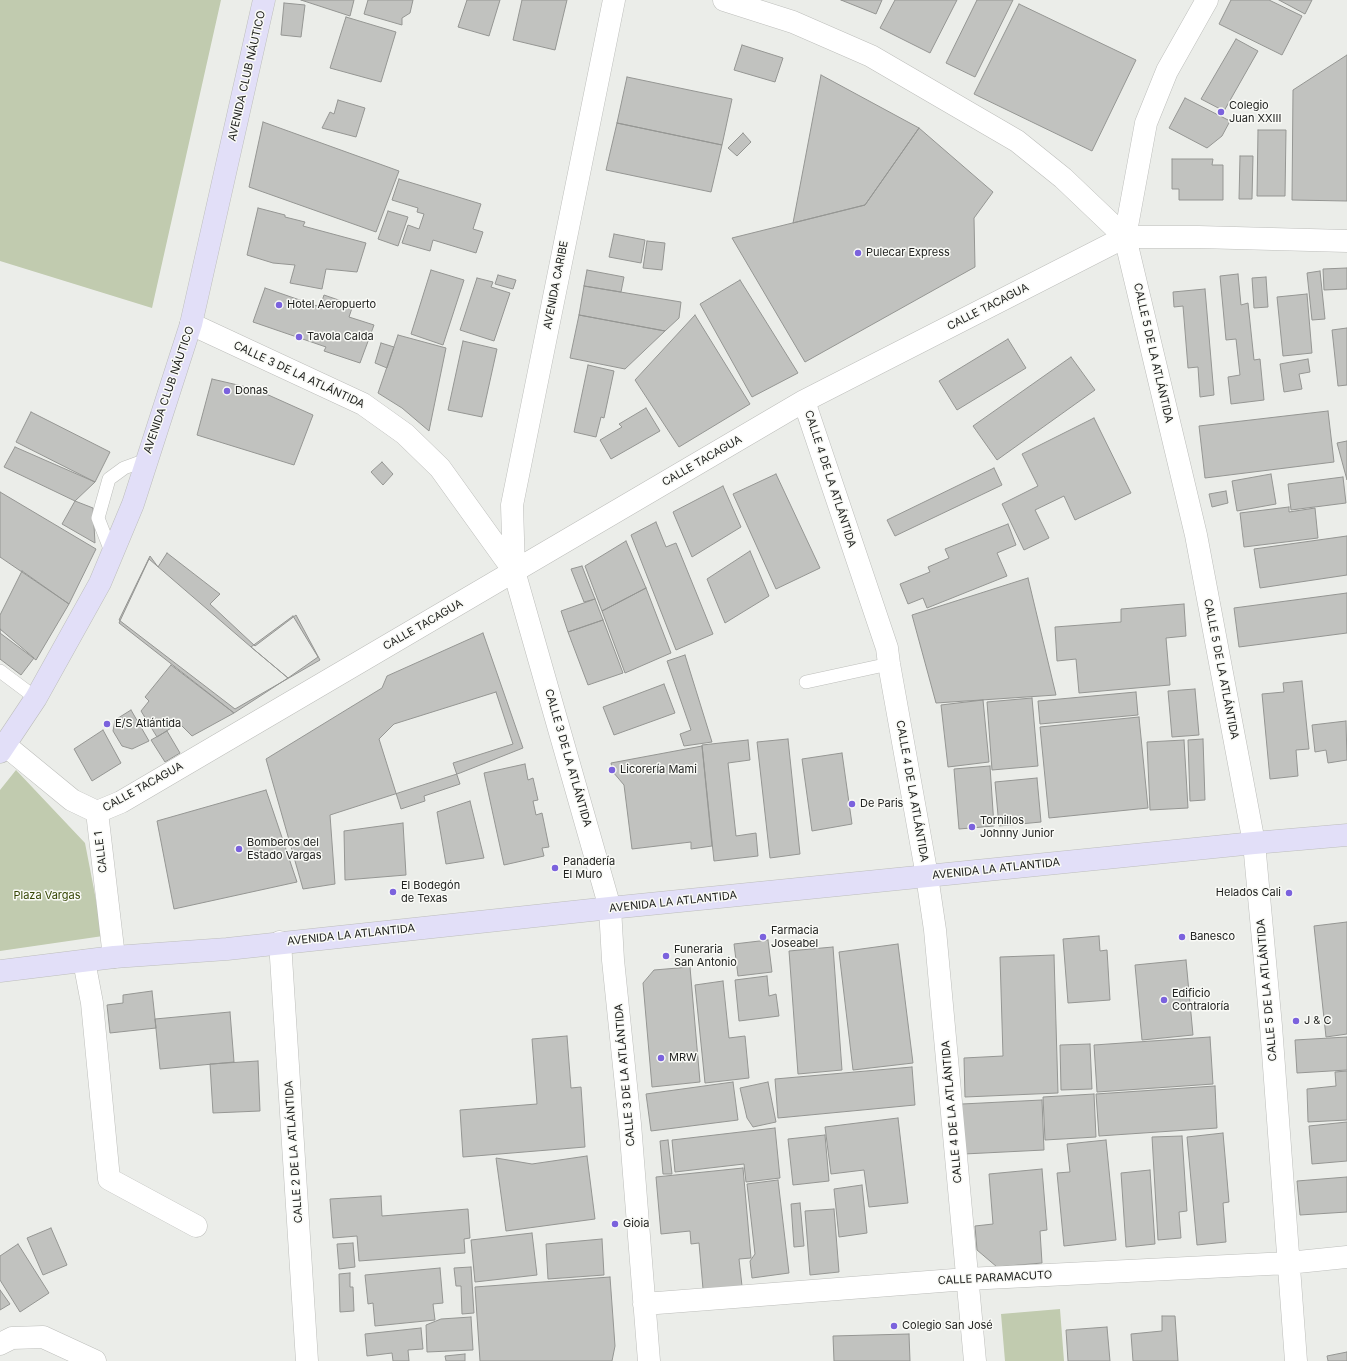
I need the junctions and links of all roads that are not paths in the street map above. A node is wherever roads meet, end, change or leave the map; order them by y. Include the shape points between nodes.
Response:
1 (264, 0) edge
2 (614, 0) edge
3 (724, 0) edge
4 (1207, 0) edge
5 (1125, 237) junction
6 (1347, 241) edge
7 (191, 324) junction
8 (804, 401) junction
9 (146, 460) junction
10 (112, 554) junction
11 (514, 571) junction
12 (890, 664) junction
13 (0, 671) edge
14 (806, 682) dead end
15 (36, 698) junction
16 (2, 748) edge
17 (97, 812) junction
18 (1347, 835) edge
19 (1254, 843) junction
20 (927, 876) junction
21 (610, 908) junction
22 (280, 942) junction
23 (114, 957) junction
24 (84, 961) junction
25 (0, 971) edge
26 (196, 1226) dead end
27 (1347, 1257) edge
28 (1288, 1263) junction
29 (968, 1279) junction
30 (644, 1304) junction
31 (0, 1344) edge
32 (95, 1361) edge
33 (307, 1361) edge
34 (649, 1361) edge
35 (975, 1361) edge
36 (1296, 1361) edge

1 - 7 street, AVENIDA CLUB NÁUTICO
2 - 11 street, AVENIDA CARIBE via 512,504
3 - 5 street via 793,22 871,56 1017,141 1064,178
4 - 5 street, CALLE 5 DE LA ATLÁNTIDA via 1167,72 1146,123
5 - 6 street, CALLE TACAGUA
5 - 8 street, CALLE TACAGUA
5 - 19 street, CALLE 5 DE LA ATLÁNTIDA via 1196,534
7 - 9 street, AVENIDA CLUB NÁUTICO
7 - 11 street, CALLE 3 DE LA ATLÁNTIDA via 363,404 405,434 440,468
8 - 11 street, CALLE TACAGUA
8 - 12 street, CALLE 4 DE LA ATLÁNTIDA via 887,648
9 - 10 street, AVENIDA CLUB NÁUTICO via 133,504
9 - 10 lane via 124,468 109,479 98,518
10 - 15 street, AVENIDA CLUB NÁUTICO via 100,583
11 - 17 street, CALLE TACAGUA via 121,802
11 - 21 street, CALLE 3 DE LA ATLÁNTIDA
12 - 14 lane
12 - 20 street, CALLE 4 DE LA ATLÁNTIDA
13 - 15 lane
15 - 16 street, AVENIDA CLUB NÁUTICO
16 - 17 street via 72,800
17 - 23 street, CALLE 1
18 - 19 street, AVENIDA LA ATLANTIDA
19 - 20 street, AVENIDA LA ATLANTIDA
19 - 28 street, CALLE 5 DE LA ATLÁNTIDA via 1271,1026
20 - 21 street, AVENIDA LA ATLANTIDA
20 - 29 street, CALLE 4 DE LA ATLÁNTIDA via 935,930
21 - 22 street, AVENIDA LA ATLANTIDA
21 - 30 street, CALLE 3 DE LA ATLÁNTIDA
22 - 23 street, AVENIDA LA ATLANTIDA via 227,949
22 - 33 street, CALLE 2 DE LA ATLÁNTIDA
23 - 24 street, AVENIDA LA ATLANTIDA
24 - 25 street, AVENIDA LA ATLANTIDA
24 - 26 street via 92,1003 109,1179
27 - 28 street, CALLE PARAMACUTO
28 - 29 street, CALLE PARAMACUTO
28 - 36 street, CALLE 5 DE LA ATLÁNTIDA
29 - 30 street, CALLE PARAMACUTO
29 - 35 street, CALLE 4 DE LA ATLÁNTIDA
30 - 34 street, CALLE 3 DE LA ATLÁNTIDA
31 - 32 street via 12,1338 43,1337

